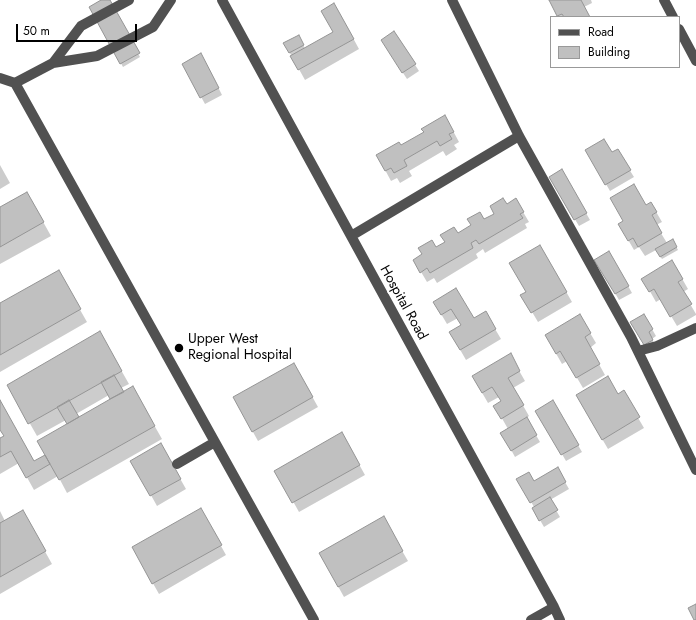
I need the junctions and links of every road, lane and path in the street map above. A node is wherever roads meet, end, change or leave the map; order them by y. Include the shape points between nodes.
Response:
1 (129, 0) edge
2 (171, 0) edge
3 (222, 0) edge
4 (452, 0) edge
5 (664, 0) edge
6 (672, 16) edge
7 (680, 31) edge
8 (696, 61) edge
9 (53, 63) junction
10 (0, 78) edge
11 (15, 83) junction
12 (519, 136) junction
13 (351, 236) junction
14 (696, 328) edge
15 (638, 351) junction
16 (215, 442) junction
17 (176, 464) dead end
18 (696, 470) edge
19 (554, 607) junction
20 (314, 620) edge
21 (531, 620) edge
22 (560, 620) edge

1 - 9 street via 81,26
2 - 9 street via 153,27 97,56
3 - 13 street, Hospital Road
4 - 12 street
5 - 6 street
7 - 8 street
9 - 11 street
10 - 11 street
11 - 16 street
12 - 13 street
12 - 15 street
13 - 19 street, Hospital Road
14 - 15 street via 657,346
15 - 18 street
16 - 17 street
16 - 20 street
19 - 21 street
19 - 22 street, Hospital Road

